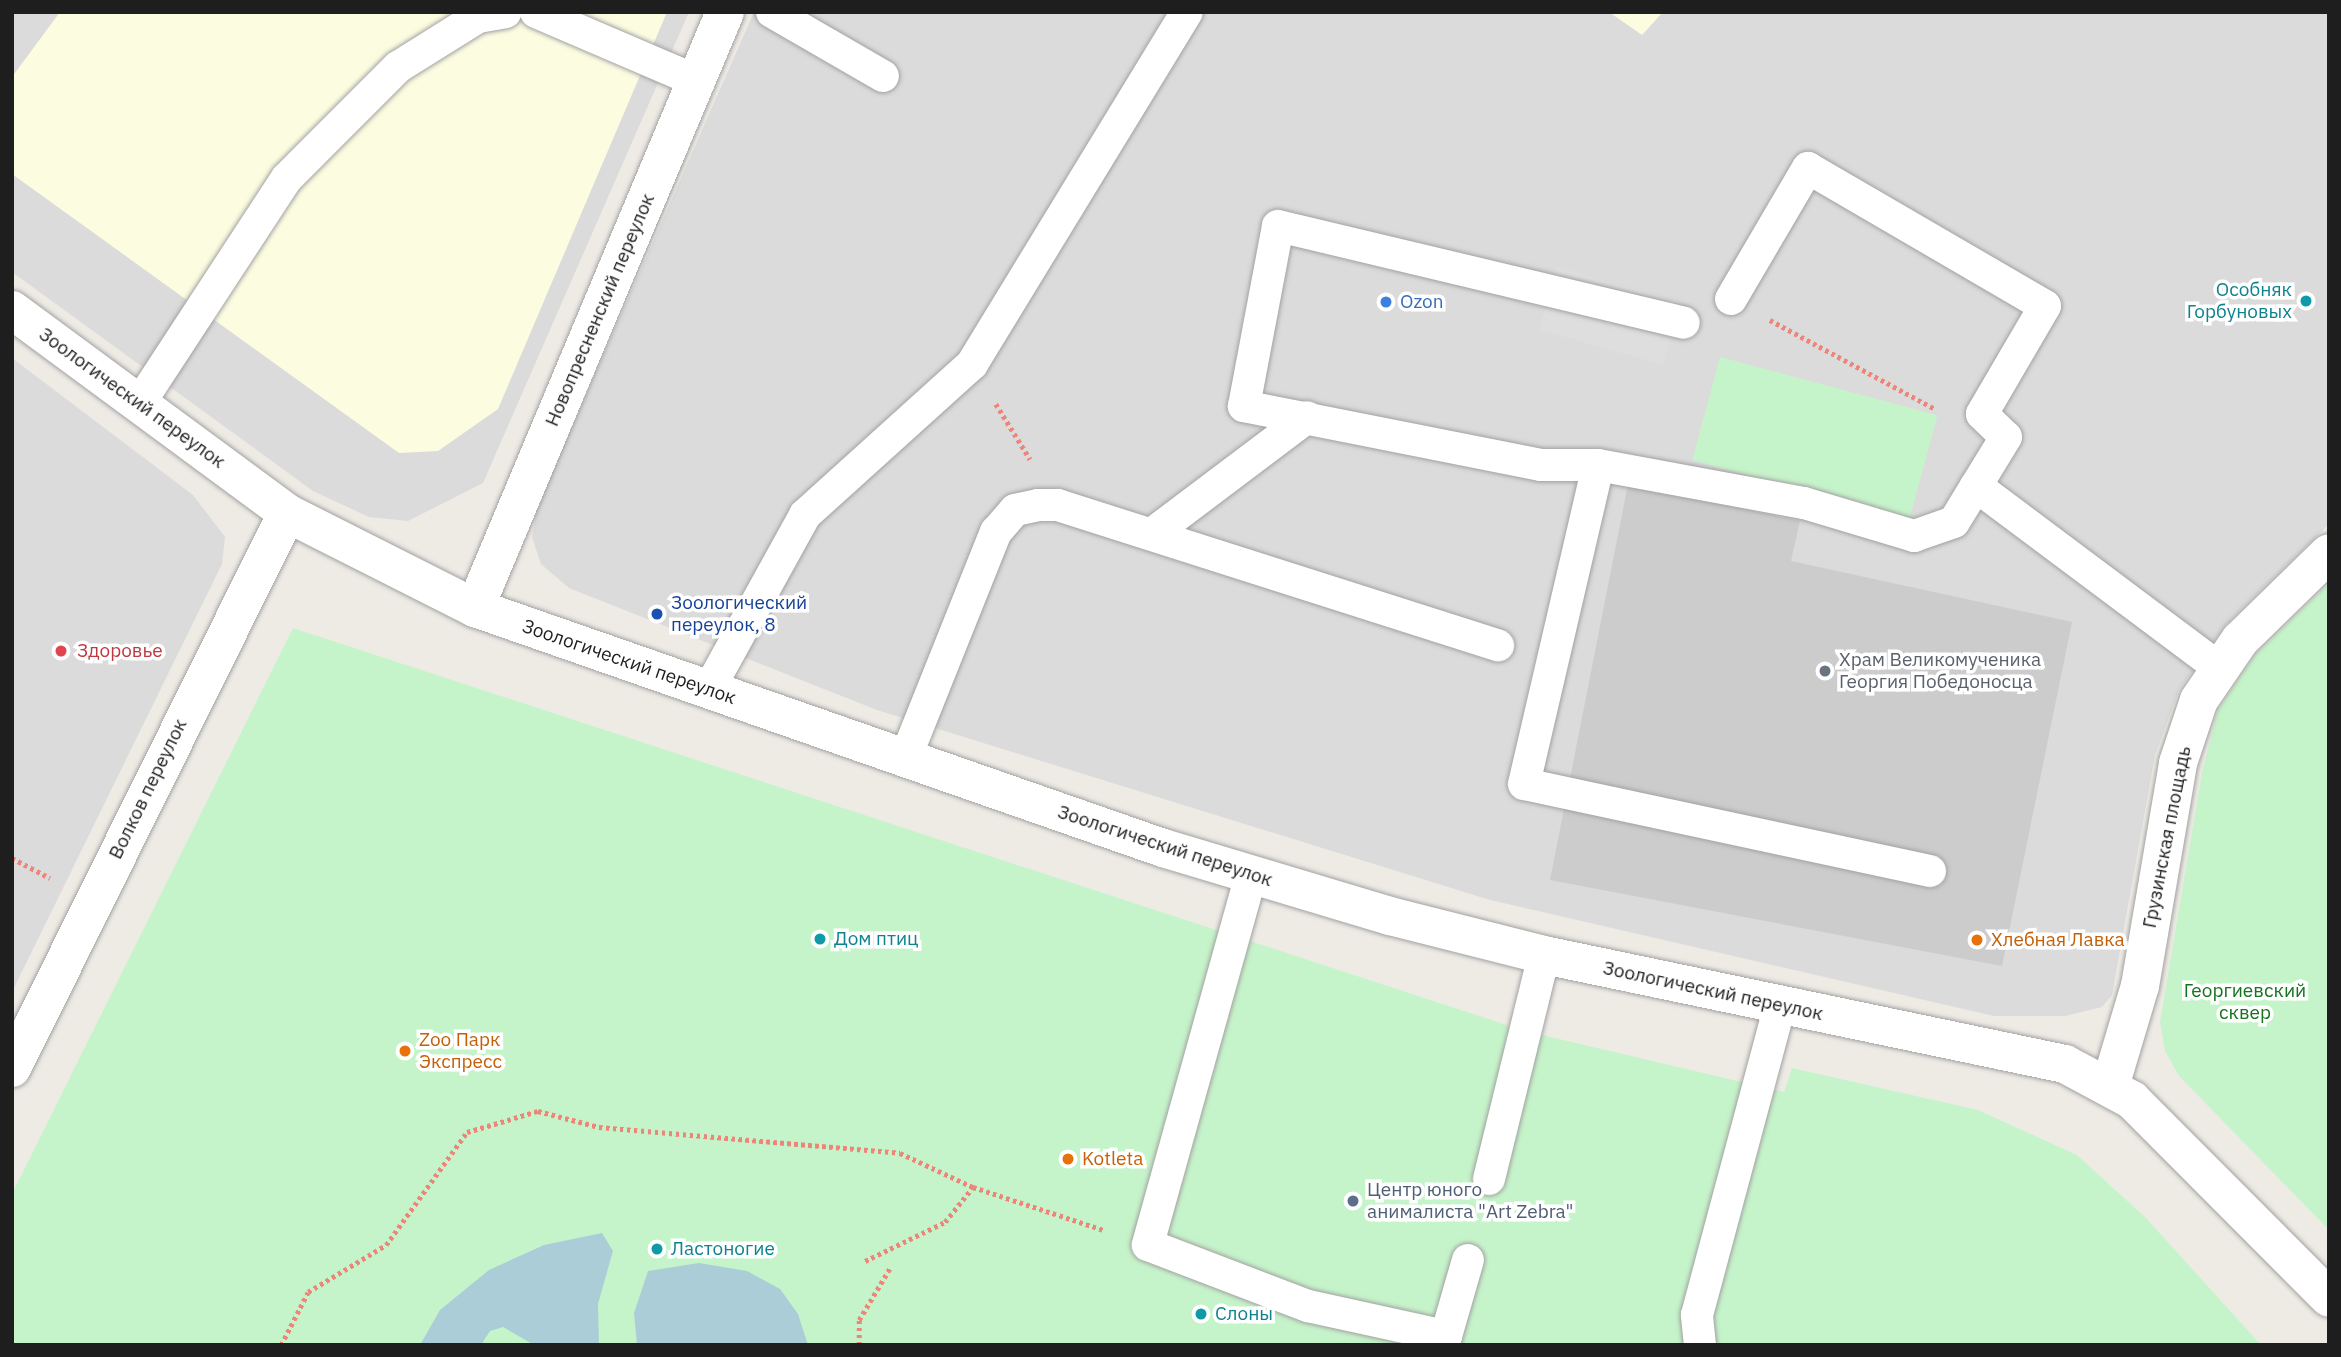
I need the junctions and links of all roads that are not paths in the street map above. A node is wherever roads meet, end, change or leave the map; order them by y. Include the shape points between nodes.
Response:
1 (506, 12) edge
2 (536, 12) edge
3 (726, 12) edge
4 (772, 12) edge
5 (1187, 12) edge
6 (883, 76) dead end
7 (696, 81) junction
8 (1731, 299) road end
9 (12, 310) edge
10 (1684, 323) dead end
11 (139, 404) junction
12 (1307, 417) junction
13 (1598, 465) junction
14 (1976, 486) junction
15 (287, 513) junction
16 (1152, 534) junction
17 (2329, 554) edge
18 (475, 608) junction
19 (1498, 645) dead end
20 (2218, 667) junction
21 (709, 690) junction
22 (905, 759) junction
23 (1930, 871) dead end
24 (1251, 875) junction
25 (1544, 955) junction
26 (1780, 1005) junction
27 (12, 1068) edge
28 (2111, 1083) junction
29 (1489, 1179) dead end
30 (1468, 1260) dead end
31 (2329, 1298) edge
32 (1445, 1340) edge
33 (1700, 1345) edge

1 - 11 lane via 478,17 398,68 287,178
2 - 7 lane
3 - 7 street, Новопресненский переулок
4 - 6 lane
5 - 21 lane via 972,364 805,515
7 - 18 street, Новопресненский переулок
8 - 14 lane via 1808,168 2045,306 1982,414 2006,437
9 - 11 street, Зоологический переулок
10 - 12 lane via 1278,226 1244,406
11 - 15 street, Зоологический переулок
12 - 13 lane via 1541,465
12 - 16 lane
13 - 14 lane via 1804,503 1914,536 1954,522
13 - 23 lane via 1524,784
14 - 20 lane
15 - 18 street, Зоологический переулок
15 - 27 street, Волков переулок
16 - 19 lane
16 - 22 lane via 1058,505 1015,510 996,532
17 - 20 street, Грузинская площадь
18 - 21 street, Зоологический переулок
20 - 28 street, Грузинская площадь via 2199,700 2178,764 2140,986
21 - 22 street, Зоологический переулок
22 - 24 street, Зоологический переулок
24 - 25 street, Зоологический переулок
24 - 32 lane via 1148,1245 1308,1306
25 - 26 street, Зоологический переулок
25 - 29 lane
26 - 28 street, Зоологический переулок via 2066,1064
26 - 33 lane via 1697,1315
28 - 31 street, Зоологический переулок
30 - 32 lane

